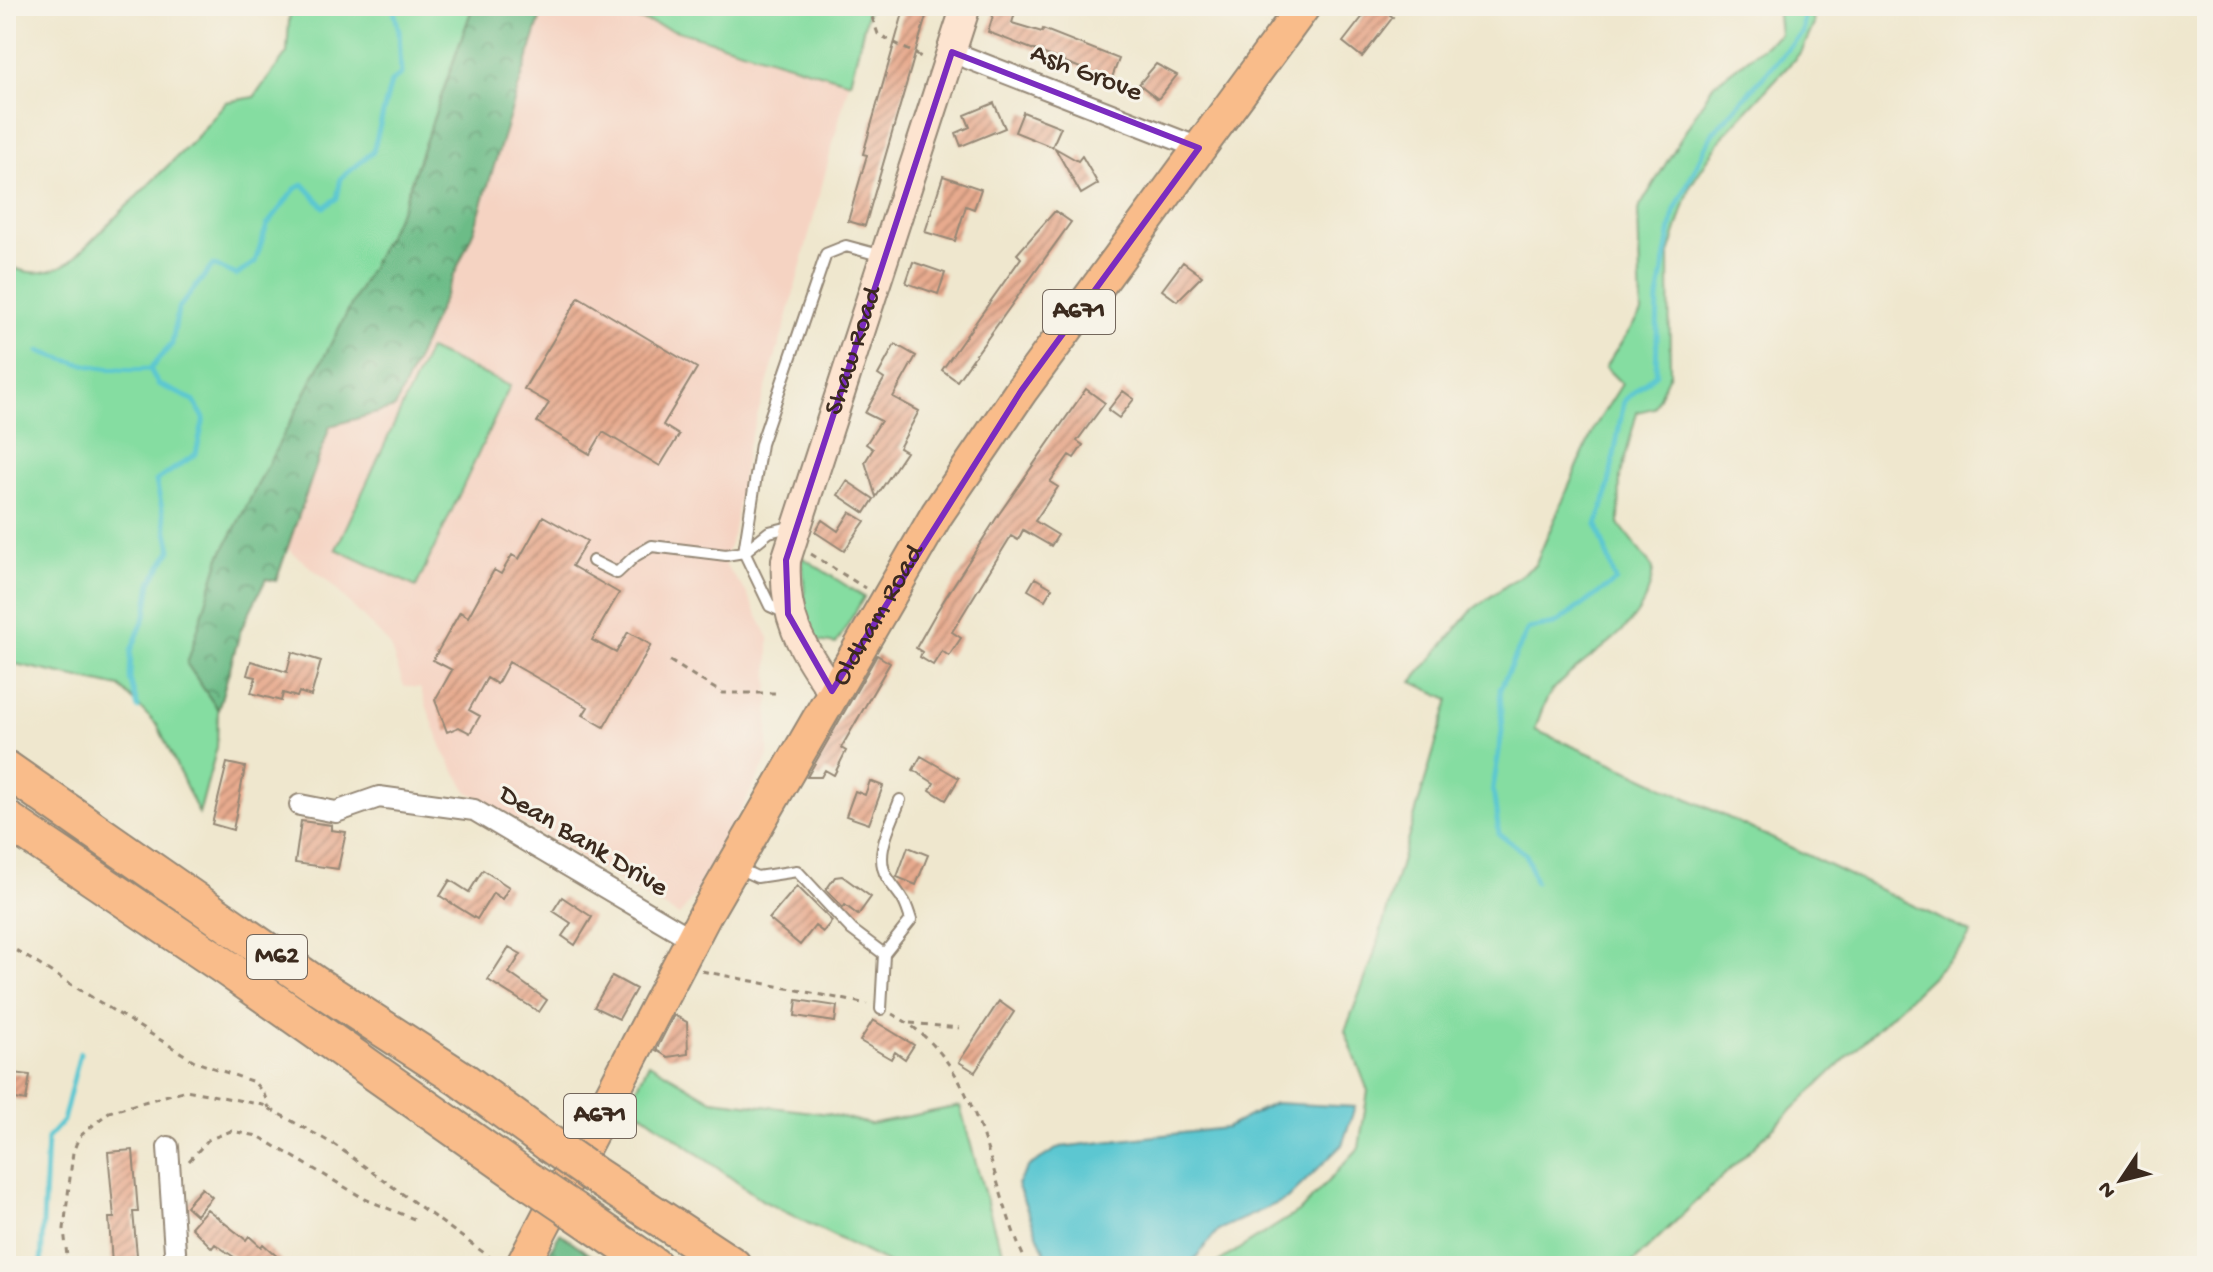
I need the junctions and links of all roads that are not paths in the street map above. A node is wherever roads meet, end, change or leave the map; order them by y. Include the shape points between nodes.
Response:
1 (966, 6) edge
2 (1304, 6) edge
3 (950, 60) junction
4 (1199, 148) junction
5 (885, 257) junction
6 (793, 534) junction
7 (744, 552) junction
8 (593, 561) dead end
9 (788, 614) junction
10 (832, 691) junction
11 (6, 769) edge
12 (900, 800) dead end
13 (300, 805) dead end
14 (6, 819) edge
15 (733, 865) junction
16 (685, 953) junction
17 (884, 954) junction
18 (881, 1009) road end
19 (175, 1159) road end
20 (176, 1266) edge
21 (522, 1266) edge
22 (654, 1266) edge
23 (733, 1266) edge

1 - 3 street, Shaw Road
2 - 4 main road, Oldham Road / A671
3 - 4 street, Ash Grove
3 - 5 street, Shaw Road
4 - 10 main road, Oldham Road / A671 via 937,514
5 - 6 street, Shaw Road
5 - 7 lane via 846,246 826,254 761,444
6 - 7 lane via 769,532
6 - 9 street, Shaw Road via 785,591
7 - 8 lane via 706,555 652,546 617,573
7 - 9 lane via 770,606
9 - 10 street, Shaw Road via 805,653
10 - 15 main road, Oldham Road / A671
11 - 23 highway, M62, bridge
12 - 17 lane via 880,855 887,876 904,894 911,920
13 - 16 street, Dean Bank Drive via 336,812 379,797 474,810
14 - 22 highway, M62, bridge
15 - 16 main road, Oldham Road / A671
15 - 17 lane via 757,877 797,871 852,930
16 - 21 main road, Oldham Road / A671
17 - 18 lane
19 - 20 street

